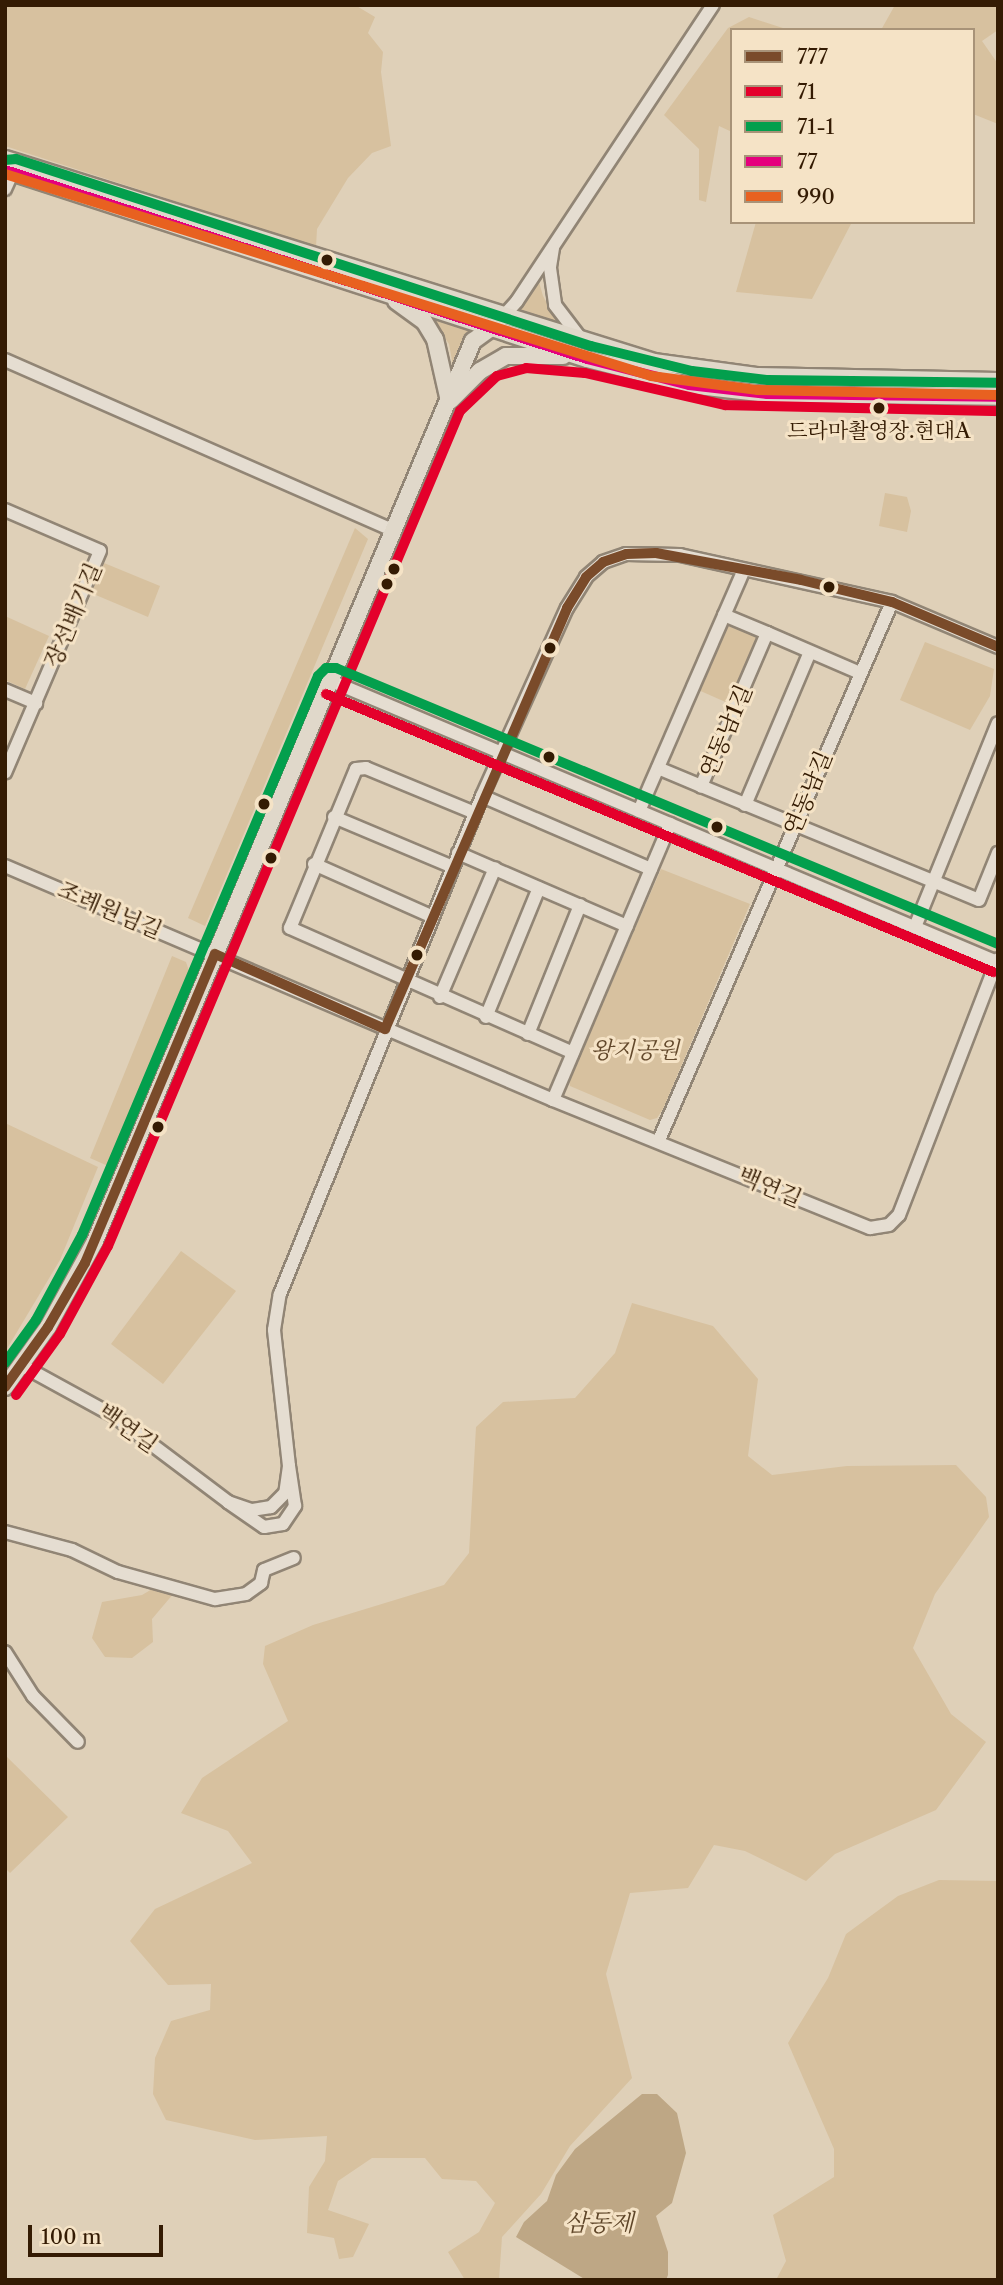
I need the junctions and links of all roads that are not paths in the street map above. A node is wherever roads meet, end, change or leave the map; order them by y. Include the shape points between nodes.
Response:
1 (713, 5) edge
2 (10, 166) edge
3 (5, 189) edge
4 (554, 244) junction
5 (382, 290) junction
6 (498, 322) junction
7 (583, 342) junction
8 (587, 359) junction
9 (5, 360) edge
10 (998, 381) edge
11 (998, 397) edge
12 (449, 401) junction
13 (5, 510) edge
14 (395, 531) junction
15 (743, 572) junction
16 (892, 602) junction
17 (724, 615) junction
18 (767, 633) junction
19 (998, 647) edge
20 (810, 652) junction
21 (860, 673) junction
22 (331, 681) junction
23 (5, 691) edge
24 (36, 703) junction
25 (998, 723) edge
26 (502, 753) junction
27 (658, 768) junction
28 (5, 773) edge
29 (701, 786) junction
30 (482, 796) junction
31 (745, 805) junction
32 (639, 811) junction
33 (475, 813) junction
34 (334, 817) junction
35 (670, 824) junction
36 (794, 826) junction
37 (458, 853) junction
38 (998, 853) edge
39 (314, 864) junction
40 (5, 866) edge
41 (453, 867) junction
42 (495, 868) junction
43 (775, 868) junction
44 (651, 869) junction
45 (934, 882) junction
46 (539, 888) junction
47 (580, 905) junction
48 (432, 916) junction
49 (627, 926) junction
50 (915, 927) junction
51 (215, 954) junction
52 (997, 960) edge
53 (406, 981) junction
54 (440, 997) junction
55 (485, 1017) junction
56 (385, 1029) junction
57 (528, 1034) junction
58 (573, 1053) junction
59 (553, 1100) junction
60 (660, 1140) junction
61 (21, 1366) junction
62 (7, 1382) edge
63 (289, 1466) junction
64 (228, 1502) junction
65 (5, 1532) edge
66 (294, 1558) dead end
67 (5, 1652) edge
68 (78, 1742) dead end

1 - 4 street
2 - 3 street
2 - 5 main road
2 - 6 main road
4 - 6 street
4 - 7 street via 550,268 555,306
5 - 6 main road
5 - 12 main road via 424,321 435,339
6 - 7 main road
6 - 8 main road
6 - 12 main road via 473,341
7 - 10 main road via 712,372
8 - 11 main road via 727,391
8 - 12 main road via 506,356 480,371 460,396
9 - 14 street
12 - 14 main road
13 - 24 street, 장선배기길 via 100,551
14 - 22 main road
15 - 16 street
15 - 17 street, 연동남1길
15 - 26 street via 656,553 626,554 603,562 586,577 567,608
16 - 19 street
16 - 21 street, 연동남길
17 - 18 street
17 - 27 street, 연동남1길
18 - 20 street
18 - 29 street, 연동남1길
20 - 21 street
20 - 31 street, 연동남1길
21 - 36 street, 연동남길
22 - 26 street
22 - 51 main road
23 - 24 street
24 - 28 street, 장선배기길
25 - 45 street
26 - 30 street
26 - 32 street
27 - 29 street
27 - 32 street, 연동남1길
29 - 31 street, 연동남1길
30 - 33 street
30 - 44 street
31 - 36 street, 연동남1길
32 - 35 street
33 - 34 street via 362,767 352,774
33 - 37 street
34 - 39 street
34 - 41 street
35 - 43 street
35 - 44 street
36 - 43 street, 연동남길
36 - 45 street, 연동남1길
37 - 41 street
37 - 42 street
38 - 45 street, 연동남1길 via 979,900
39 - 48 street
39 - 53 street via 290,921 292,932
40 - 51 street, 조례원님길
41 - 48 street
42 - 46 street
42 - 54 street
43 - 50 street
43 - 60 street, 연동남길
44 - 49 street
45 - 50 street
46 - 47 street
46 - 55 street
47 - 49 street
47 - 57 street
48 - 53 street
49 - 58 street
50 - 52 street
51 - 56 street, 백연길
51 - 61 main road via 90,1252
52 - 60 street, 백연길 via 899,1216 889,1225 870,1228
53 - 54 street
53 - 56 street
54 - 55 street
55 - 57 street
56 - 59 street, 백연길
56 - 63 street, 백연길 via 276,1312 275,1351
57 - 58 street
58 - 59 street
59 - 60 street, 백연길
61 - 62 main road
61 - 64 street, 백연길 via 114,1416
63 - 64 street, 백연길 via 285,1493 271,1507 251,1510
63 - 64 street, 백연길 via 295,1506 278,1527 264,1527
65 - 66 street via 72,1550 118,1572 215,1599 246,1594 261,1583 264,1570
67 - 68 street via 33,1696

